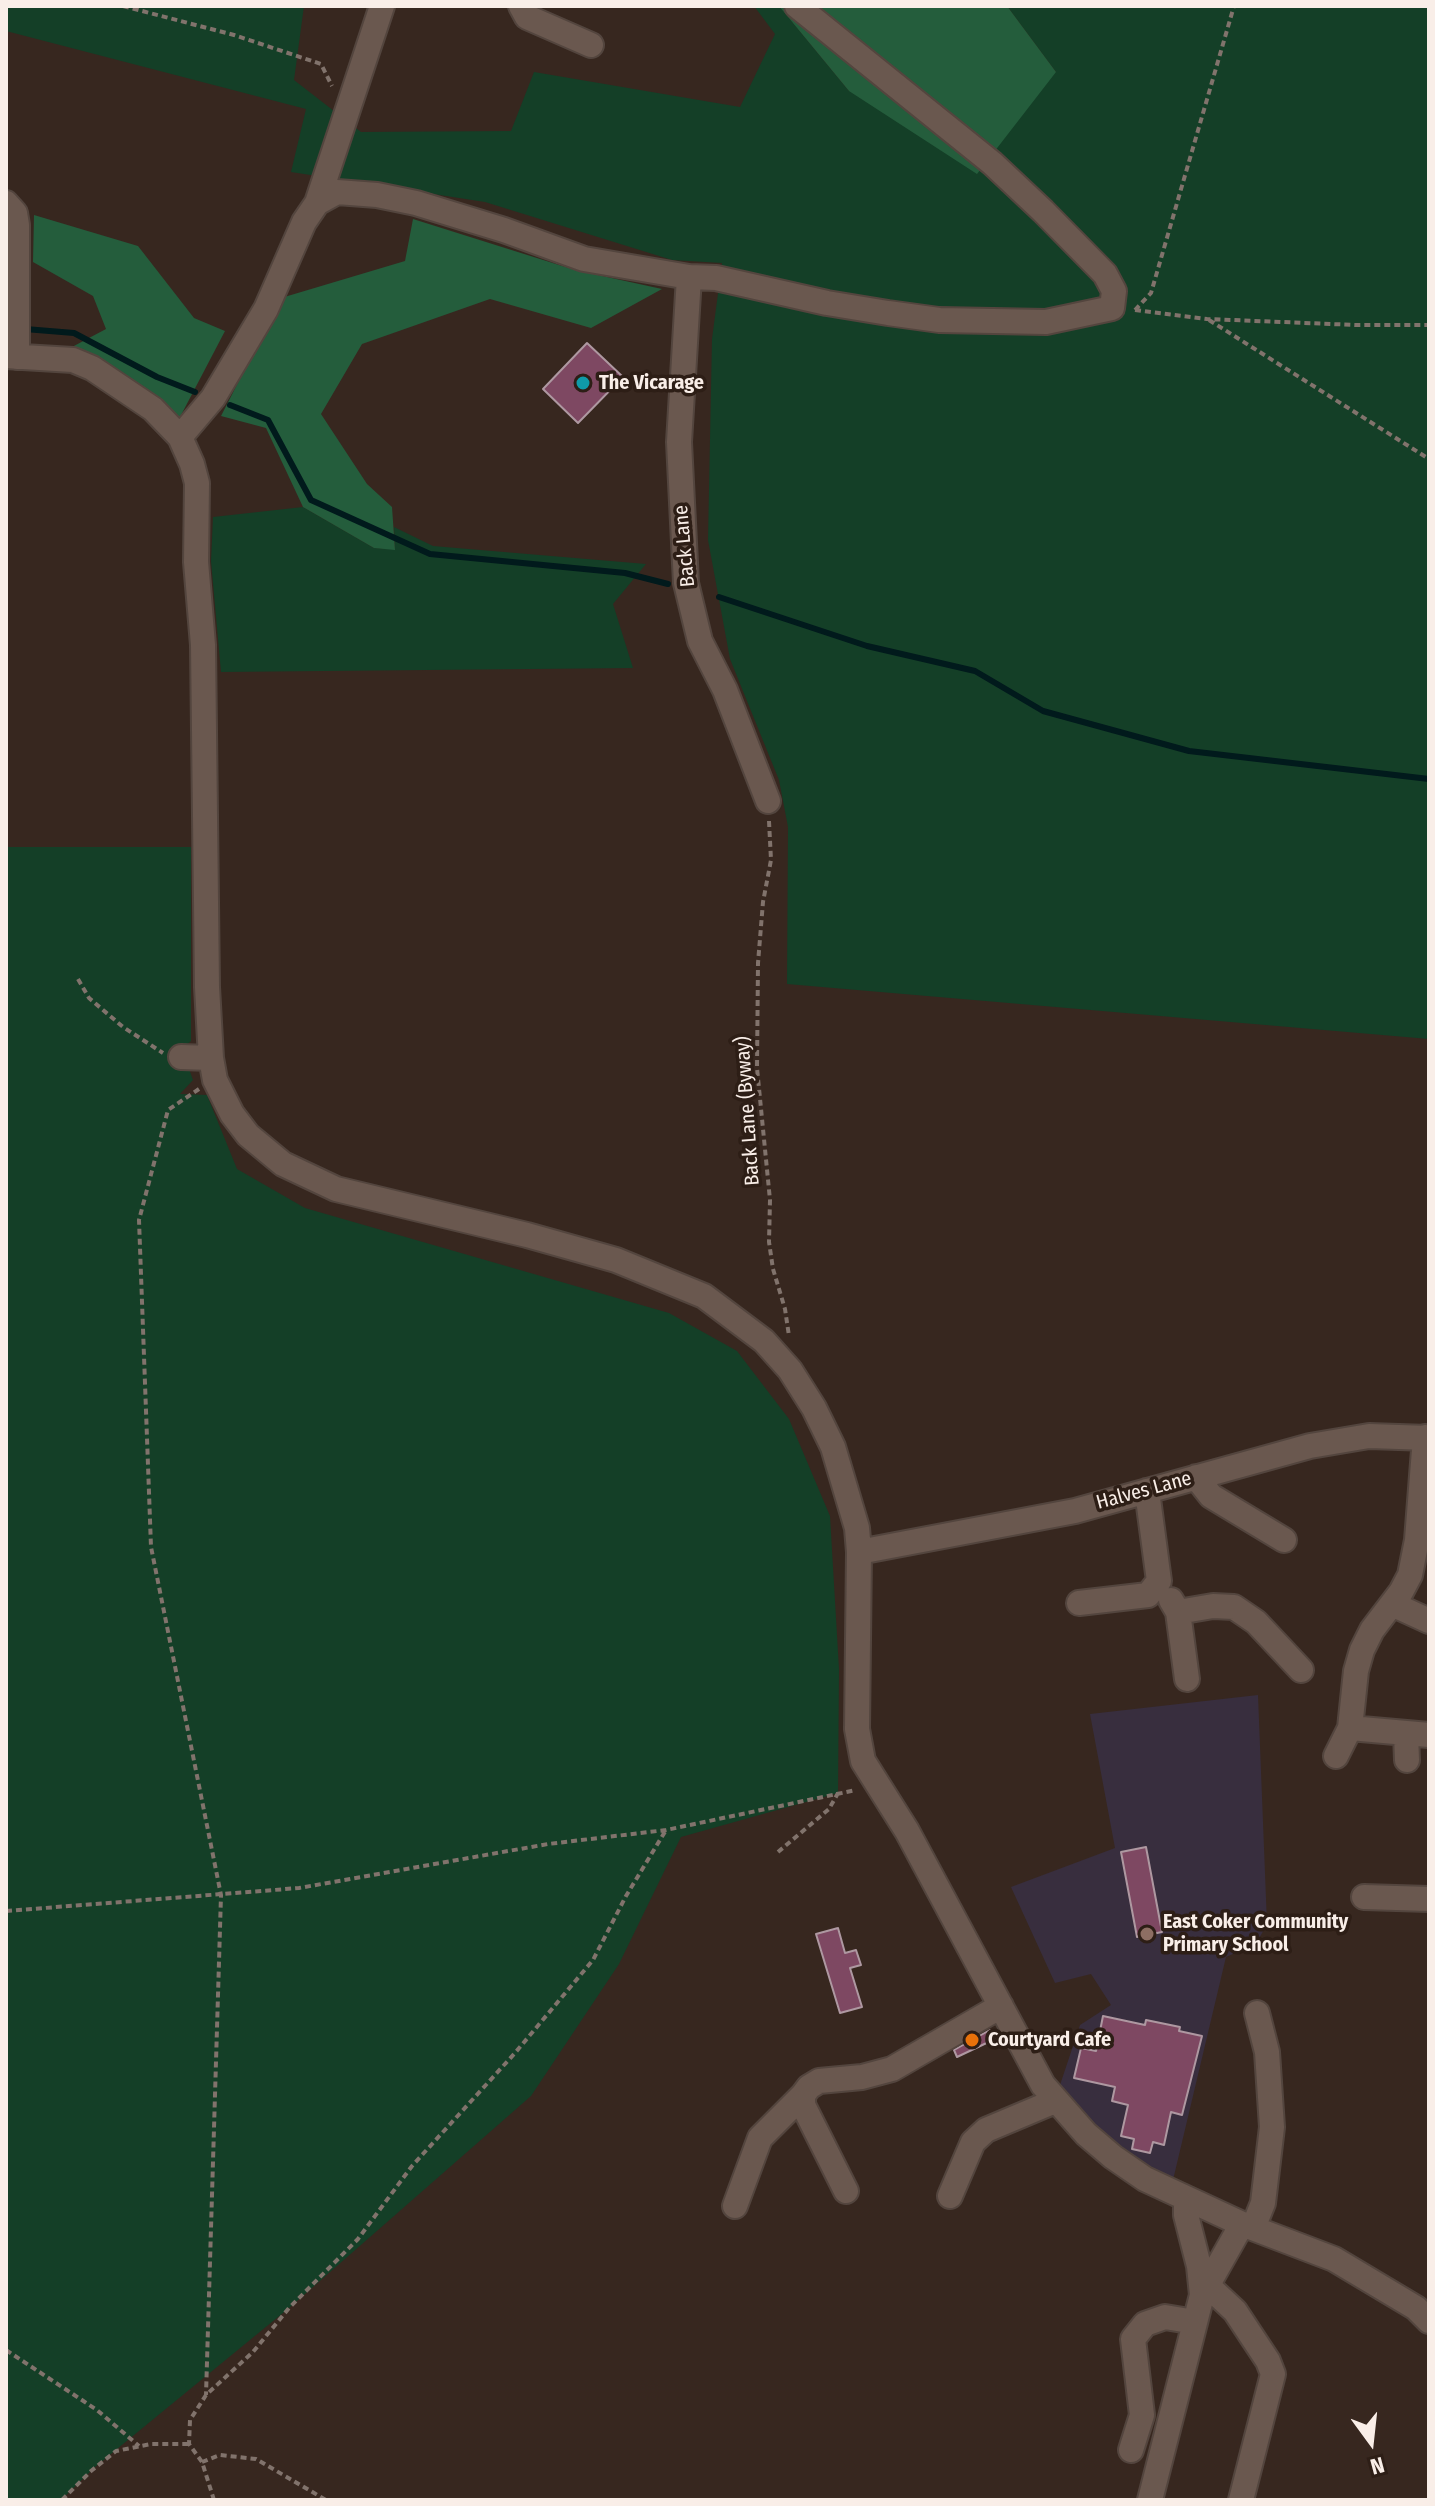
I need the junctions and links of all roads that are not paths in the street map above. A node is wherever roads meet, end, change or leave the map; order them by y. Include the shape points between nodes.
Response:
1 (382, 6) edge
2 (521, 6) edge
3 (797, 6) edge
4 (591, 45) dead end
5 (6, 203) edge
6 (317, 203) junction
7 (689, 277) junction
8 (12, 357) edge
9 (180, 437) junction
10 (768, 801) road end
11 (181, 1057) road end
12 (213, 1069) junction
13 (1427, 1437) edge
14 (1196, 1477) junction
15 (1147, 1491) junction
16 (1284, 1540) dead end
17 (859, 1552) junction
18 (1159, 1581) junction
19 (1079, 1603) dead end
20 (1392, 1604) junction
21 (1178, 1612) junction
22 (1429, 1621) edge
23 (1301, 1670) dead end
24 (1187, 1679) dead end
25 (1350, 1728) junction
26 (1418, 1735) edge
27 (1336, 1756) dead end
28 (1407, 1760) dead end
29 (1363, 1895) dead end
30 (1429, 1899) edge
31 (1001, 2006) junction
32 (1257, 2013) dead end
33 (803, 2095) junction
34 (1055, 2101) junction
35 (846, 2191) dead end
36 (950, 2196) dead end
37 (1186, 2198) junction
38 (735, 2206) dead end
39 (1247, 2226) junction
40 (1205, 2290) junction
41 (1425, 2309) edge
42 (1195, 2322) junction
43 (1131, 2450) dead end
44 (1150, 2500) edge
45 (1241, 2500) edge

1 - 6 street
2 - 4 street via 527,17
3 - 7 street via 992,163 1094,260 1124,309 1046,322 939,320
5 - 8 street via 17,225
6 - 7 street via 337,192 377,195 504,230 584,259
6 - 9 street via 266,309 213,398
7 - 10 street, Back Lane via 679,442 686,583 700,641
8 - 9 street via 73,360 92,368 153,409
9 - 12 street via 197,483
11 - 12 street
12 - 17 street via 232,1114 248,1135 306,1176 336,1189 616,1260 704,1296 732,1316 790,1370 814,1408 833,1447
13 - 14 street, Halves Lane via 1369,1436 1325,1443
13 - 20 street via 1410,1575
14 - 15 street, Halves Lane
14 - 16 street via 1211,1496
15 - 17 street, Halves Lane via 1075,1511
15 - 18 street
17 - 31 street via 857,1729 863,1761
18 - 19 street via 1148,1595
18 - 21 street
20 - 22 street
20 - 25 street via 1362,1650
21 - 23 street via 1234,1607 1256,1622
21 - 24 street
25 - 26 street
25 - 27 street
26 - 28 street
29 - 30 street
31 - 33 street via 892,2069 819,2081
31 - 34 street
32 - 39 street via 1267,2052 1272,2127 1263,2203
33 - 35 street via 803,2105
33 - 38 street via 760,2138
34 - 36 street via 986,2130 973,2142
34 - 37 street via 1113,2157
37 - 39 street
37 - 40 street
39 - 40 street
39 - 41 street via 1334,2259
40 - 42 street
40 - 45 street via 1235,2311 1273,2374
42 - 43 street via 1165,2317 1145,2324 1133,2339 1142,2415
42 - 44 street

